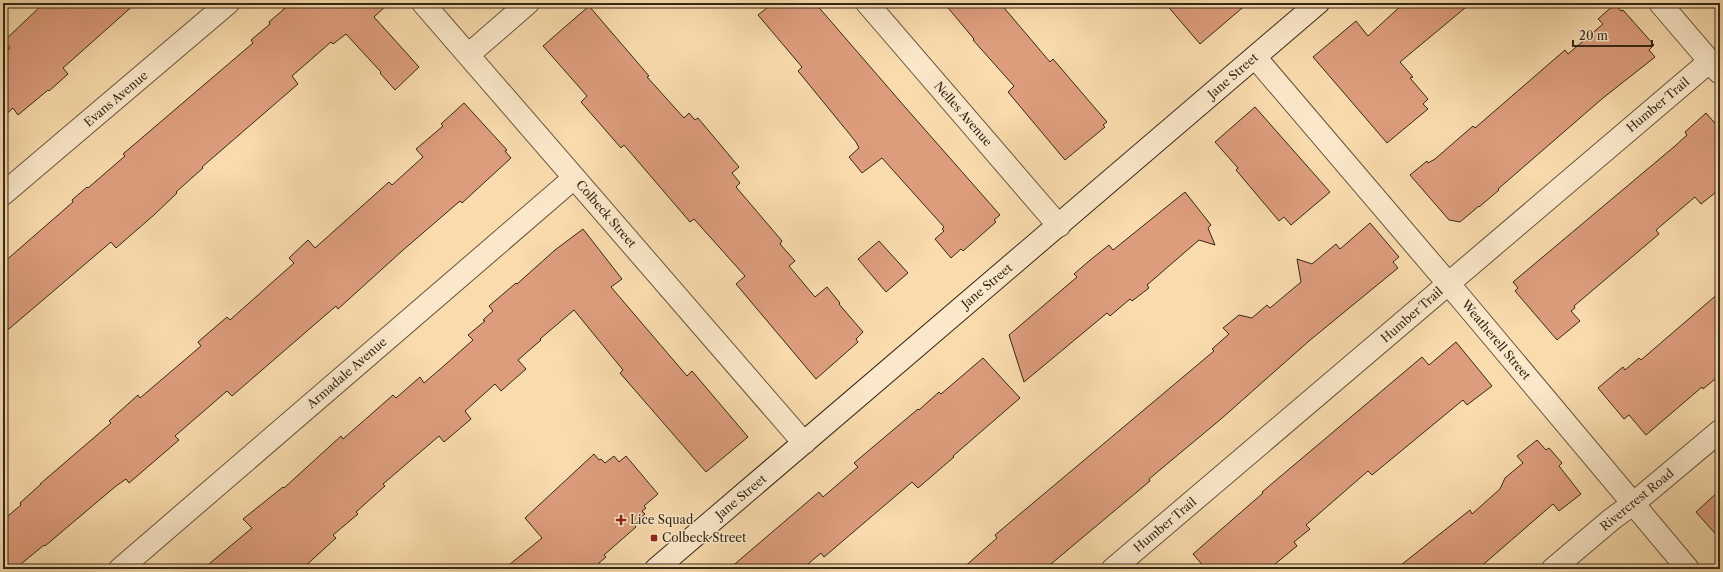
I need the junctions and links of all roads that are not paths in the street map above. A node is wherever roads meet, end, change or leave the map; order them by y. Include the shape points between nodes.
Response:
1 (228, 3) edge
2 (423, 3) edge
3 (528, 3) edge
4 (868, 3) edge
5 (1660, 3) edge
6 (1308, 6) edge
7 (468, 55) junction
8 (1255, 57) junction
9 (1715, 67) edge
10 (574, 178) junction
11 (3, 194) edge
12 (1059, 226) junction
13 (1448, 283) junction
14 (1720, 431) edge
15 (804, 443) junction
16 (1634, 504) junction
17 (120, 569) edge
18 (656, 569) edge
19 (1113, 569) edge
20 (1553, 569) edge
21 (1688, 569) edge

1 - 11 street, Evans Avenue
2 - 7 street, Colbeck Street
3 - 7 street
4 - 12 street, Nelles Avenue
5 - 9 street
6 - 8 street, Jane Street
7 - 10 street, Colbeck Street
8 - 12 street, Jane Street
8 - 13 street, Weatherell Street
9 - 13 street, Humber Trail
10 - 15 street, Colbeck Street
10 - 17 street, Armadale Avenue
12 - 15 street, Jane Street
13 - 16 street, Weatherell Street
13 - 19 street, Humber Trail
14 - 16 street, Rivercrest Road
15 - 18 street, Jane Street
16 - 20 street, Rivercrest Road via 1612,519
16 - 21 street, Weatherell Street

